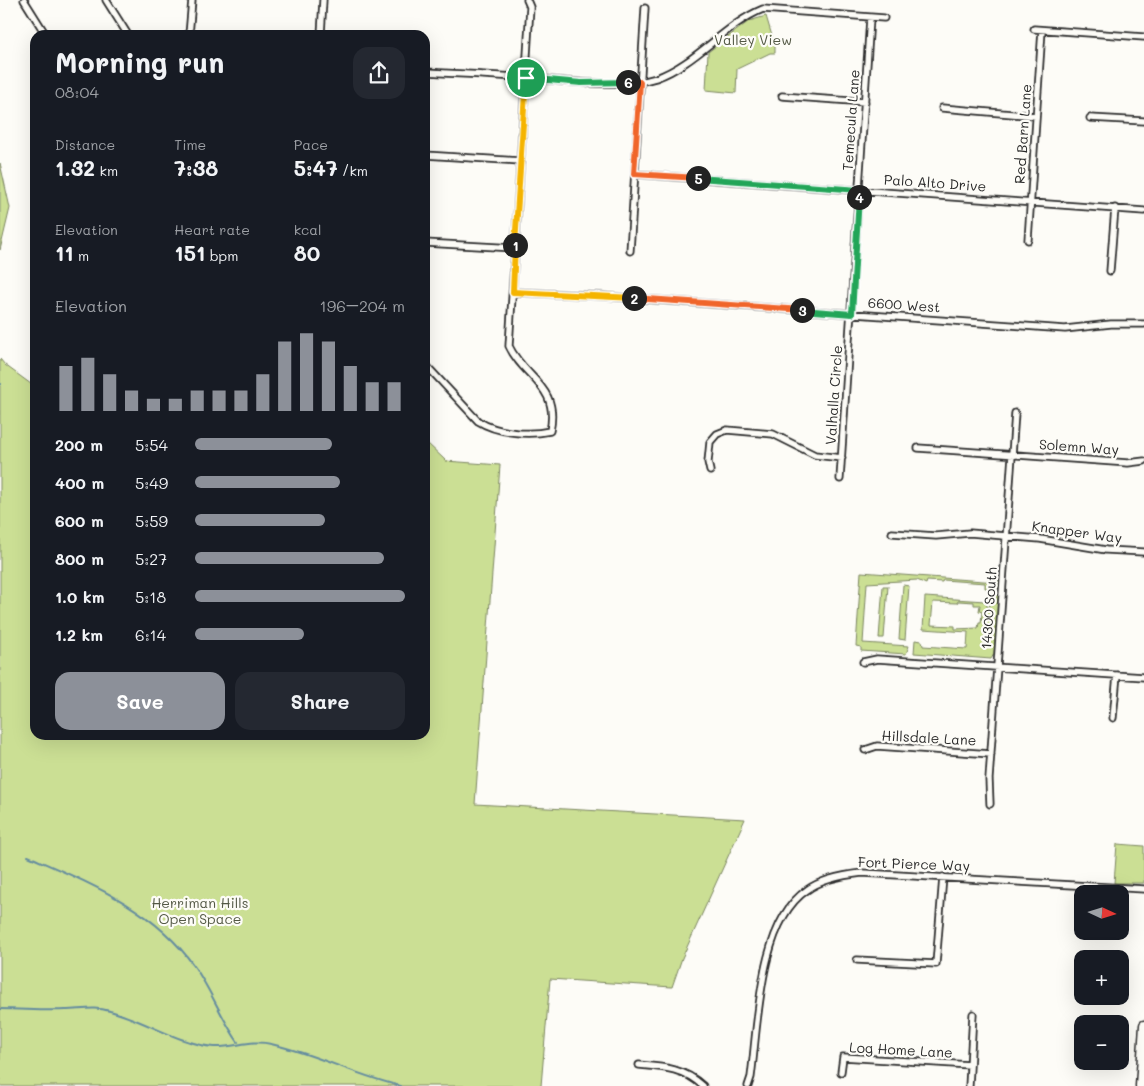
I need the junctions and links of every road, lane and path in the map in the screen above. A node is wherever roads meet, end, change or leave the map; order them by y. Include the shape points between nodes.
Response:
1 (24, 0) edge
2 (106, 0) edge
3 (192, 0) edge
4 (323, 0) edge
5 (527, 0) edge
6 (645, 8) dead end
7 (870, 18) junction
8 (884, 18) dead end
9 (1034, 29) dead end
10 (43, 30) edge
11 (125, 30) edge
12 (189, 30) edge
13 (320, 30) edge
14 (1042, 30) junction
15 (1144, 37) edge
16 (430, 72) edge
17 (526, 78) junction
18 (640, 82) junction
19 (782, 96) dead end
20 (865, 102) junction
21 (942, 108) dead end
22 (1036, 116) junction
23 (1090, 118) dead end
24 (1144, 121) edge
25 (430, 155) edge
26 (520, 161) junction
27 (634, 174) junction
28 (859, 190) junction
29 (1030, 202) junction
30 (1115, 208) junction
31 (1144, 211) edge
32 (1028, 240) dead end
33 (430, 243) edge
34 (515, 248) junction
35 (630, 251) dead end
36 (1110, 271) dead end
37 (513, 292) junction
38 (852, 314) junction
39 (1144, 324) edge
40 (430, 369) edge
41 (1015, 413) dead end
42 (918, 448) dead end
43 (1012, 455) junction
44 (842, 458) junction
45 (1144, 461) edge
46 (710, 471) dead end
47 (840, 479) dead end
48 (892, 534) dead end
49 (1007, 536) junction
50 (1144, 552) edge
51 (863, 662) dead end
52 (997, 666) junction
53 (1117, 675) junction
54 (1144, 677) edge
55 (1113, 718) dead end
56 (865, 750) dead end
57 (991, 754) junction
58 (990, 804) dead end
59 (943, 876) junction
60 (1144, 889) edge
61 (857, 960) dead end
62 (974, 1014) dead end
63 (1144, 1025) edge
64 (640, 1065) dead end
65 (970, 1066) junction
66 (841, 1072) dead end
67 (703, 1086) edge
68 (748, 1086) edge
69 (968, 1086) edge
70 (1140, 1086) edge

1 - 10 street
2 - 11 street
3 - 12 street
4 - 13 street
5 - 17 street via 530,7
6 - 18 street
7 - 8 street
7 - 18 street via 764,9 745,16 675,69
7 - 20 street, Temecula Lane
9 - 14 street
14 - 15 street
14 - 22 street, Red Barn Lane
16 - 17 street
17 - 18 street via 581,83
17 - 26 street
18 - 27 street
19 - 20 street
20 - 28 street, Temecula Lane
21 - 22 street
22 - 29 street, Red Barn Lane
23 - 24 street
25 - 26 street
26 - 34 street
27 - 28 street, Palo Alto Drive
27 - 35 street
28 - 29 street, Palo Alto Drive
28 - 38 street, Temecula Lane
29 - 30 street, Palo Alto Drive
29 - 32 street, Red Barn Lane
30 - 31 street, Palo Alto Drive
30 - 36 street
33 - 34 street
34 - 37 street
37 - 38 street, 6600 West
37 - 40 street via 509,346 548,394 550,431 505,431 486,426
38 - 39 street, 6600 West via 1064,329
38 - 44 street, Valhalla Circle
41 - 43 street, 14300 South
42 - 43 street, Solemn Way
43 - 45 street, Solemn Way via 1128,463
43 - 49 street, 14300 South
44 - 46 street via 815,455 773,434 727,430 710,442
44 - 47 street, Valhalla Circle
48 - 49 street, Knapper Way
49 - 50 street, Knapper Way
49 - 52 street, 14300 South
51 - 52 street via 877,658
52 - 53 street
52 - 57 street, 14300 South
53 - 54 street
53 - 55 street
56 - 57 street, Hillsdale Lane via 877,746
57 - 58 street, 14300 South
59 - 60 street, Fort Pierce Way
59 - 61 street via 936,964
59 - 68 street, Fort Pierce Way via 882,872 841,876 807,890 790,906 768,950
62 - 65 street
63 - 70 street
64 - 67 street via 673,1068
65 - 66 street, Log Home Lane via 843,1057
65 - 69 street

